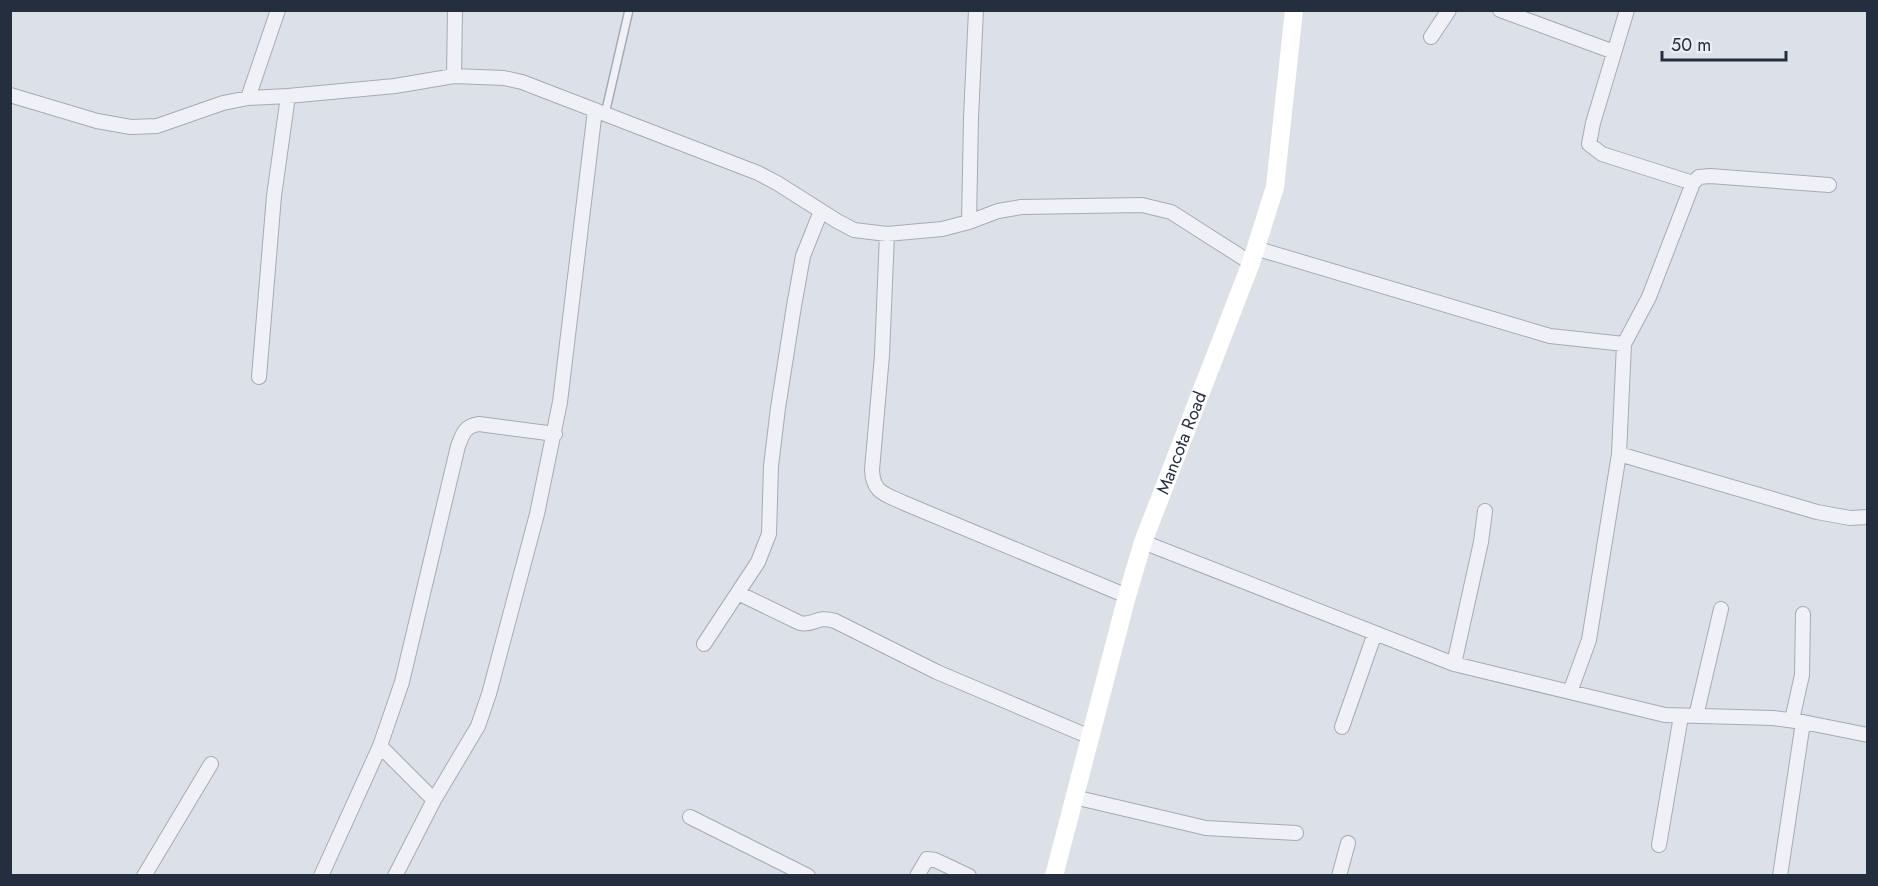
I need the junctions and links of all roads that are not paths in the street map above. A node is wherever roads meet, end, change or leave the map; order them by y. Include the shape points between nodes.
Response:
1 (278, 10) edge
2 (455, 10) edge
3 (629, 10) edge
4 (976, 10) edge
5 (1294, 10) edge
6 (1449, 10) edge
7 (1500, 10) edge
8 (1627, 10) edge
9 (1431, 37) dead end
10 (1614, 52) junction
11 (454, 76) junction
12 (10, 95) edge
13 (288, 96) junction
14 (248, 98) junction
15 (600, 112) junction
16 (1693, 183) junction
17 (1829, 185) dead end
18 (821, 211) junction
19 (969, 222) junction
20 (886, 234) junction
21 (1253, 256) junction
22 (1624, 344) junction
23 (259, 377) dead end
24 (555, 434) junction
25 (1619, 454) junction
26 (1485, 511) dead end
27 (1868, 517) edge
28 (1143, 542) junction
29 (738, 593) junction
30 (1126, 596) junction
31 (1721, 609) dead end
32 (1803, 614) dead end
33 (1375, 633) junction
34 (704, 644) dead end
35 (1454, 664) junction
36 (1570, 692) junction
37 (1681, 716) junction
38 (1696, 716) junction
39 (1797, 721) junction
40 (1342, 727) dead end
41 (1868, 735) edge
42 (1090, 737) junction
43 (380, 746) junction
44 (211, 764) dead end
45 (1074, 797) junction
46 (434, 800) junction
47 (690, 817) dead end
48 (1296, 833) dead end
49 (1348, 843) dead end
50 (1659, 845) dead end
51 (144, 876) edge
52 (321, 876) edge
53 (395, 876) edge
54 (808, 876) edge
55 (917, 876) edge
56 (969, 876) edge
57 (1054, 876) edge
58 (1339, 876) edge
59 (1780, 876) edge

1 - 14 street
2 - 11 street
3 - 15 lane
4 - 19 street
5 - 21 main road, Mancota Road via 1275,187
6 - 9 street
7 - 10 street
8 - 10 street
10 - 16 street via 1589,144 1602,154
11 - 13 street
11 - 15 street via 522,82
12 - 14 street via 131,127 157,126
13 - 14 street
13 - 23 street via 274,196
15 - 18 street via 758,173
15 - 24 street
16 - 17 street via 1699,177 1710,176
16 - 22 street via 1649,297
18 - 20 street via 854,230
18 - 29 street via 803,256 794,306 771,465 769,534 758,562
19 - 20 street via 942,229
19 - 21 street via 1021,207 1142,205 1171,212
20 - 30 street via 882,355 872,470 877,490
21 - 22 street via 1550,336
21 - 28 main road, Mancota Road
22 - 25 street
24 - 43 street via 479,424 470,425 463,433 402,682
24 - 46 street via 489,694 478,726
25 - 27 street via 1817,512
25 - 36 street via 1589,640
26 - 35 street
28 - 30 main road, Mancota Road
28 - 33 street
29 - 34 street
29 - 42 street via 800,623 821,618 835,621 938,672
30 - 42 main road, Mancota Road
31 - 38 street
32 - 39 street
33 - 35 street
33 - 40 street
35 - 36 street
36 - 37 street
37 - 38 street
37 - 50 street
38 - 39 street
39 - 41 street
39 - 59 street
42 - 45 main road, Mancota Road
43 - 46 street
43 - 52 street
44 - 51 street
45 - 48 street via 1206,828
45 - 57 main road, Mancota Road
46 - 53 street
47 - 54 street
49 - 58 street
55 - 56 street via 927,859

